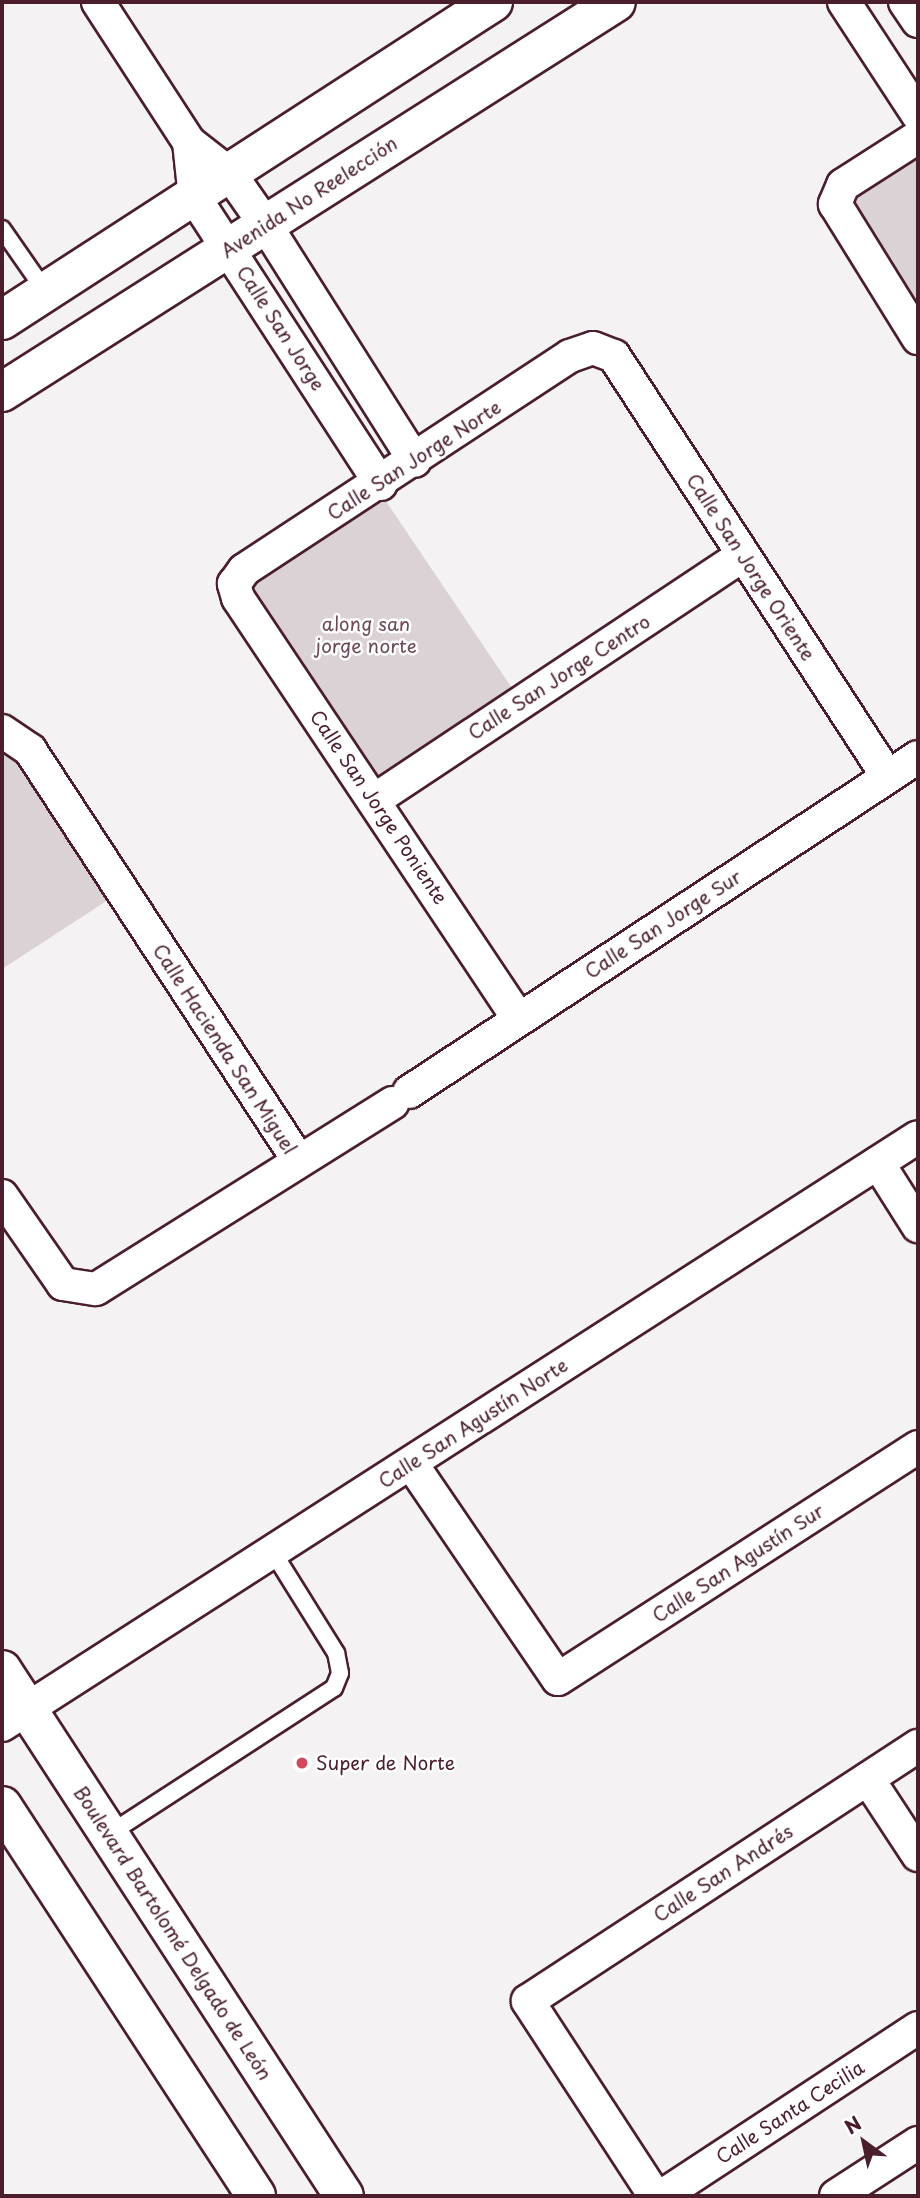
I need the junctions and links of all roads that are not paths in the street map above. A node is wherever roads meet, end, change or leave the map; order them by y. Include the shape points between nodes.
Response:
1 (98, 2) edge
2 (493, 2) edge
3 (616, 2) edge
4 (844, 2) edge
5 (905, 2) edge
6 (918, 21) edge
7 (918, 115) edge
8 (918, 137) edge
9 (189, 142) junction
10 (230, 174) junction
11 (195, 198) junction
12 (265, 224) junction
13 (2, 229) edge
14 (229, 248) junction
15 (46, 292) junction
16 (2, 320) edge
17 (918, 338) edge
18 (614, 356) joint
19 (2, 392) edge
20 (415, 461) junction
21 (382, 484) junction
22 (743, 555) junction
23 (238, 598) joint
24 (2, 731) edge
25 (918, 757) edge
26 (888, 777) junction
27 (376, 799) junction
28 (518, 1018) junction
29 (918, 1137) edge
30 (299, 1161) junction
31 (878, 1163) junction
32 (2, 1195) edge
33 (918, 1226) edge
34 (918, 1447) edge
35 (411, 1463) junction
36 (273, 1552) junction
37 (2, 1670) edge
38 (14, 1717) edge
39 (918, 1746) edge
40 (868, 1779) junction
41 (2, 1806) edge
42 (109, 1834) junction
43 (918, 1856) edge
44 (918, 2028) edge
45 (918, 2143) edge
46 (256, 2196) edge
47 (344, 2196) edge
48 (656, 2196) edge
49 (662, 2196) edge
50 (836, 2196) edge

1 - 9 street
2 - 10 main road
3 - 12 main road, Avenida No Reelección
4 - 7 street
5 - 6 street
8 - 17 street via 837,193 839,215
9 - 10 street
9 - 11 street, Calle San Jorge
10 - 11 main road
10 - 12 street
11 - 14 street, Calle San Jorge
11 - 15 main road
12 - 14 main road, Avenida No Reelección
12 - 20 street
13 - 15 lane
14 - 19 main road, Avenida No Reelección
14 - 21 street, Calle San Jorge
15 - 16 main road
18 - 20 street, Calle San Jorge Norte via 593,348 580,350
18 - 22 street, Calle San Jorge Oriente
20 - 21 street, Calle San Jorge Norte
21 - 23 street, Calle San Jorge Norte via 244,570 234,584
22 - 26 street, Calle San Jorge Oriente
22 - 27 street, Calle San Jorge Centro
23 - 27 street, Calle San Jorge Poniente
24 - 30 street, Calle Hacienda San Miguel via 30,750
25 - 26 street, Calle San Jorge Sur
26 - 28 street, Calle San Jorge Sur
27 - 28 street, Calle San Jorge Poniente
28 - 30 street, Calle San Jorge Sur
29 - 31 street, Calle San Agustín Norte
30 - 32 street, Calle Hacienda San Miguel via 96,1289 64,1284
31 - 33 street
31 - 35 street, Calle San Agustín Norte
34 - 35 street, Calle San Agustín Sur via 558,1679
35 - 36 street, Calle San Agustín Norte
36 - 38 street, Calle San Agustín Norte
36 - 42 lane via 336,1653 340,1673 334,1688
37 - 38 main road, Boulevard Bartolomé Delgado de León
38 - 42 main road, Boulevard Bartolomé Delgado de León
39 - 40 street, Calle San Andrés
40 - 43 street
40 - 48 street, Calle San Andrés via 528,2001
41 - 46 main road
42 - 47 main road, Boulevard Bartolomé Delgado de León
44 - 49 street, Calle Santa Cecilia
45 - 50 street

